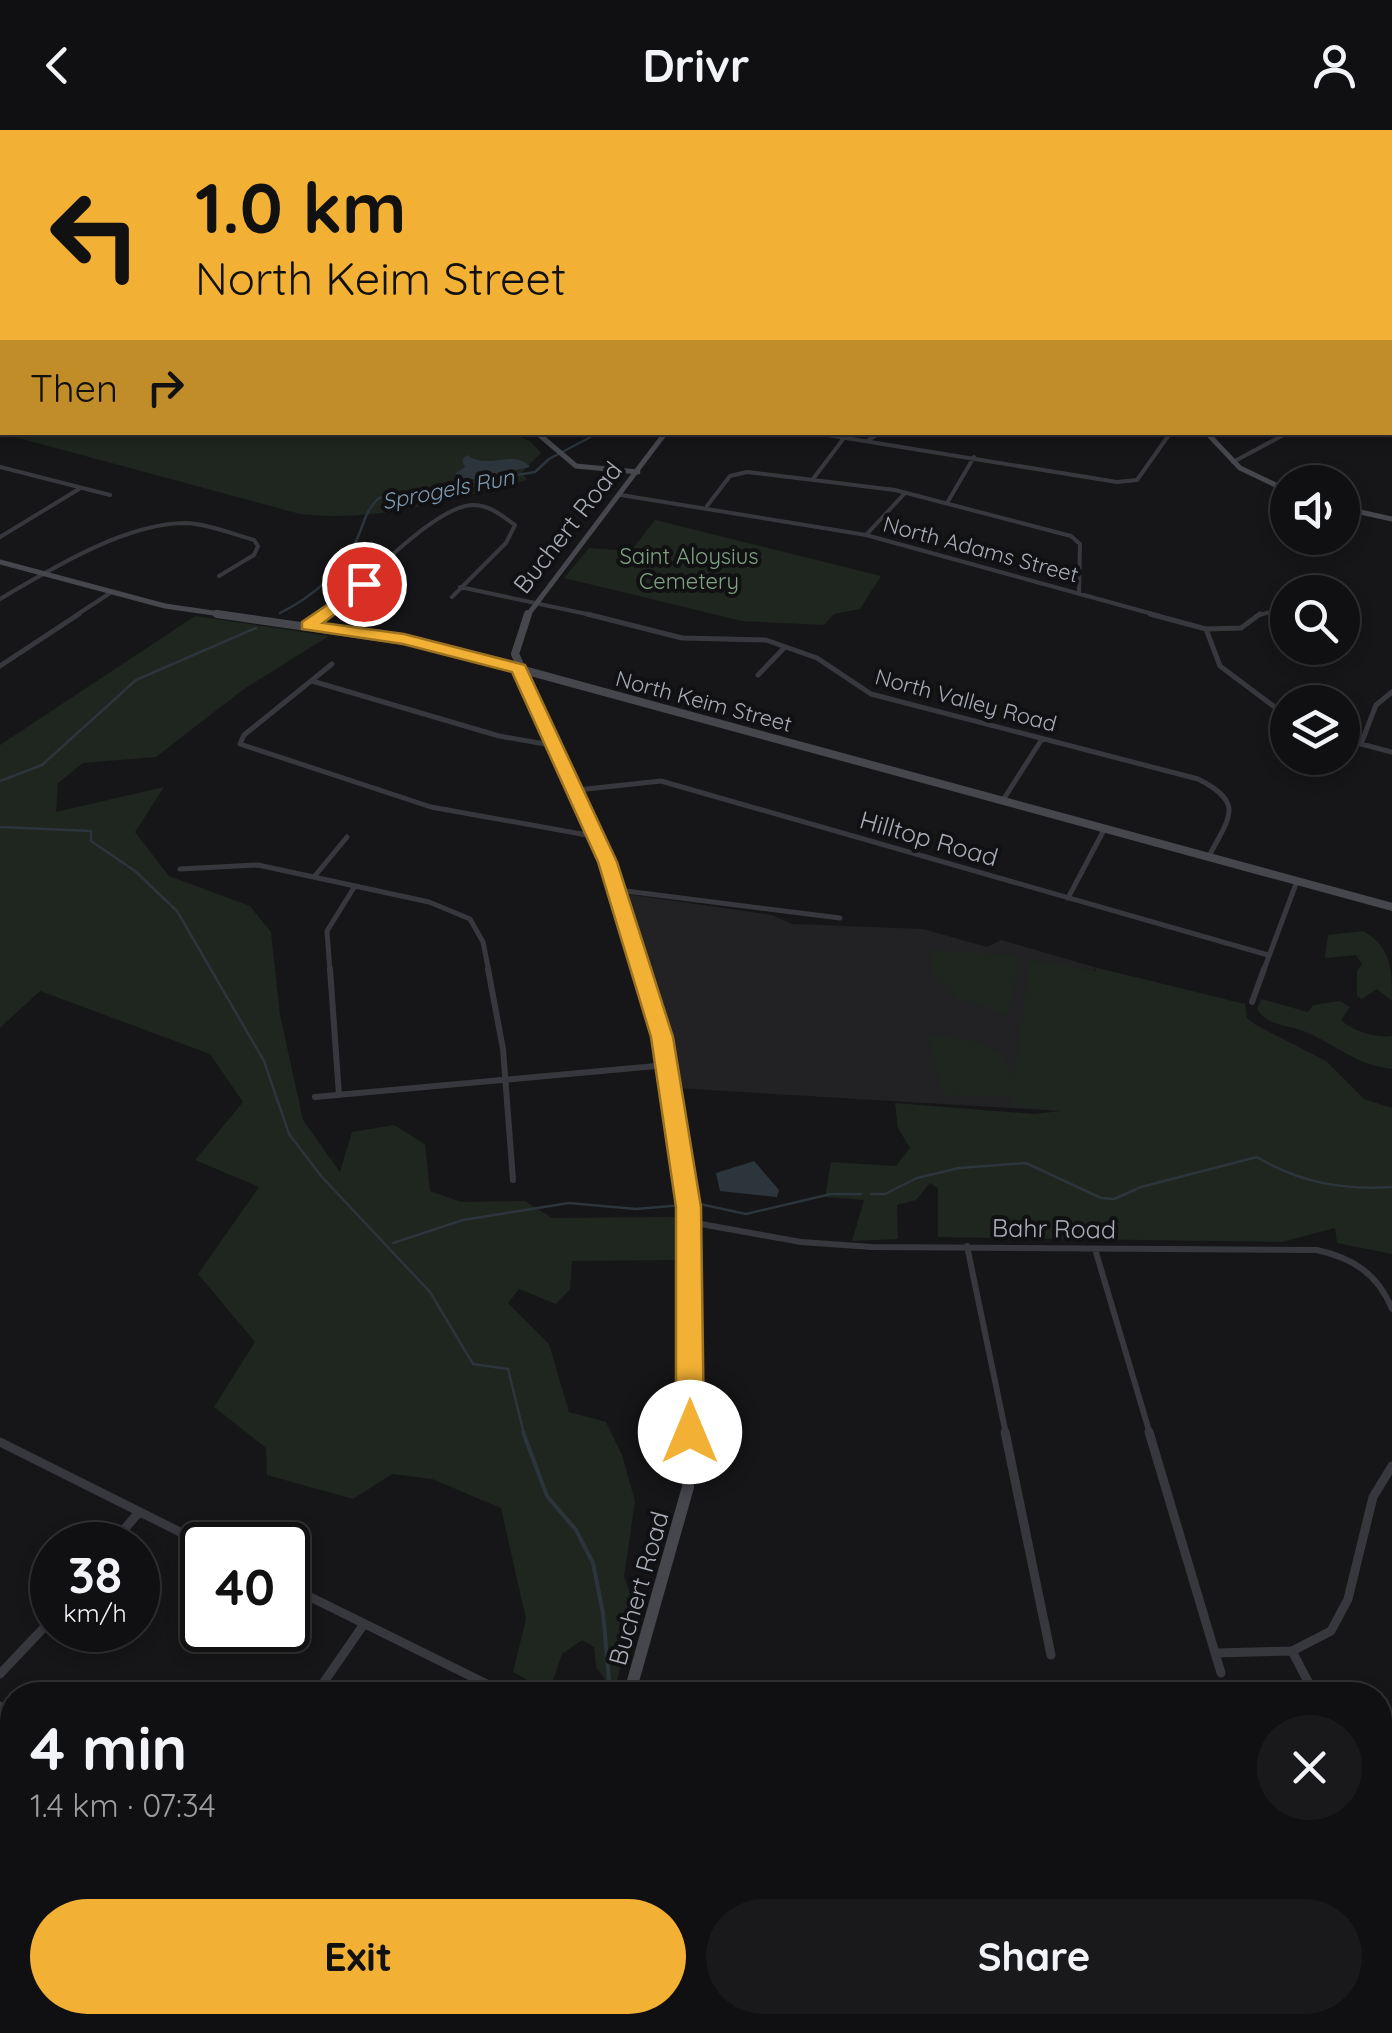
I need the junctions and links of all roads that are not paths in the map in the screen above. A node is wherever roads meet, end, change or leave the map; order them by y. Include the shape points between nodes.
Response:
1 (539, 435) edge
2 (664, 435) edge
3 (826, 435) edge
4 (877, 435) edge
5 (1169, 435) edge
6 (1209, 435) edge
7 (1284, 435) edge
8 (844, 438) junction
9 (868, 442) junction
10 (974, 457) junction
11 (1232, 462) junction
12 (1, 468) edge
13 (638, 472) junction
14 (813, 478) junction
15 (1270, 482) edge
16 (80, 488) junction
17 (905, 492) junction
18 (110, 495) dead end
19 (621, 495) junction
20 (947, 504) junction
21 (706, 506) junction
22 (1360, 512) edge
23 (1392, 519) edge
24 (866, 536) junction
25 (0, 538) edge
26 (0, 562) edge
27 (40, 574) junction
28 (219, 576) dead end
29 (460, 587) junction
30 (110, 593) junction
31 (1079, 594) junction
32 (452, 596) dead end
33 (0, 599) edge
34 (538, 601) junction
35 (1270, 610) edge
36 (308, 626) junction
37 (1206, 629) junction
38 (785, 647) junction
39 (332, 664) dead end
40 (0, 668) edge
41 (519, 669) junction
42 (758, 676) dead end
43 (312, 681) junction
44 (1392, 692) edge
45 (1270, 703) edge
46 (1042, 739) junction
47 (1361, 744) joint
48 (556, 746) junction
49 (1392, 752) edge
50 (577, 790) junction
51 (1003, 800) junction
52 (1105, 828) junction
53 (346, 837) dead end
54 (598, 838) junction
55 (1209, 856) junction
56 (180, 869) dead end
57 (314, 878) junction
58 (1297, 881) junction
59 (356, 886) junction
60 (618, 890) junction
61 (1068, 898) junction
62 (1392, 907) edge
63 (840, 918) dead end
64 (1268, 956) junction
65 (1252, 1002) dead end
66 (666, 1065) junction
67 (506, 1080) junction
68 (339, 1095) junction
69 (315, 1097) dead end
70 (513, 1180) dead end
71 (690, 1222) junction
72 (966, 1246) junction
73 (1095, 1249) junction
74 (1392, 1308) edge
75 (0, 1442) edge
76 (1392, 1466) edge
77 (140, 1512) junction
78 (132, 1522) edge
79 (180, 1532) edge
80 (310, 1597) edge
81 (364, 1624) junction
82 (30, 1642) edge
83 (1292, 1651) junction
84 (1215, 1654) junction
85 (1051, 1655) dead end
86 (1221, 1672) dead end
87 (0, 1674) edge
88 (323, 1682) edge
89 (482, 1682) edge
90 (633, 1682) edge
91 (1308, 1682) edge

1 - 13 street via 586,468
2 - 13 street, Buchert Road
3 - 8 street
4 - 9 street
5 - 10 street via 1129,482
6 - 11 street
7 - 11 street
8 - 9 street
8 - 14 street
9 - 10 street
10 - 20 street
11 - 15 street
12 - 16 street
13 - 19 street, Buchert Road
14 - 17 street
14 - 21 street via 737,474
16 - 18 street
16 - 25 street
17 - 20 street
17 - 24 street
19 - 21 street, North Adams Street
19 - 34 street, Buchert Road
20 - 31 street via 1076,539
21 - 24 street, North Adams Street
22 - 23 main road
24 - 31 street, North Adams Street
26 - 27 street, North Keim Street
27 - 28 street via 142,531 185,522 256,543 254,555
27 - 30 street, North Keim Street
27 - 33 street
29 - 32 street
29 - 34 street, North Valley Road
29 - 36 street via 506,543 515,525 492,510 460,508 436,516
30 - 36 street, North Keim Street
30 - 40 street
31 - 37 street, North Adams Street
34 - 38 street, North Valley Road via 682,638 747,638
34 - 41 street, Buchert Road via 519,630
35 - 37 street via 1242,628
36 - 41 street, North Keim Street via 404,639
37 - 45 street via 1220,666
38 - 42 street
38 - 46 street, North Valley Road via 817,658 870,694
39 - 43 street
41 - 48 street, Buchert Road
41 - 51 street, North Keim Street
43 - 48 street via 499,736
43 - 54 street via 240,744 431,806
44 - 47 street via 1376,704
46 - 51 street
46 - 55 street, North Valley Road via 1198,779 1224,792 1231,810
47 - 49 street
48 - 50 street, Buchert Road
50 - 54 street, Buchert Road
50 - 61 street, Hilltop Road via 657,780
51 - 52 street, North Keim Street
52 - 55 street, North Keim Street
52 - 61 street
53 - 57 street
54 - 60 street, Buchert Road
55 - 58 street, North Keim Street
56 - 57 street via 248,863
57 - 59 street
58 - 62 street, North Keim Street
58 - 64 street
59 - 67 street via 452,908 473,922 483,942
59 - 68 street via 327,932
60 - 63 street
60 - 66 street, Buchert Road
61 - 64 street, Hilltop Road
64 - 65 street
66 - 67 street
66 - 71 street, Buchert Road
67 - 68 street
67 - 70 street
68 - 69 street
71 - 72 street, Bahr Road via 800,1242
71 - 90 street, Buchert Road via 687,1496
72 - 73 street, Bahr Road
72 - 85 street
73 - 74 street, Bahr Road via 1334,1253 1378,1280
73 - 84 street
75 - 77 street
76 - 83 street via 1373,1498 1342,1616 1331,1631
77 - 78 street
77 - 79 street
80 - 81 street
81 - 88 street
81 - 89 street
82 - 87 street
83 - 84 street
83 - 91 street
84 - 86 street

